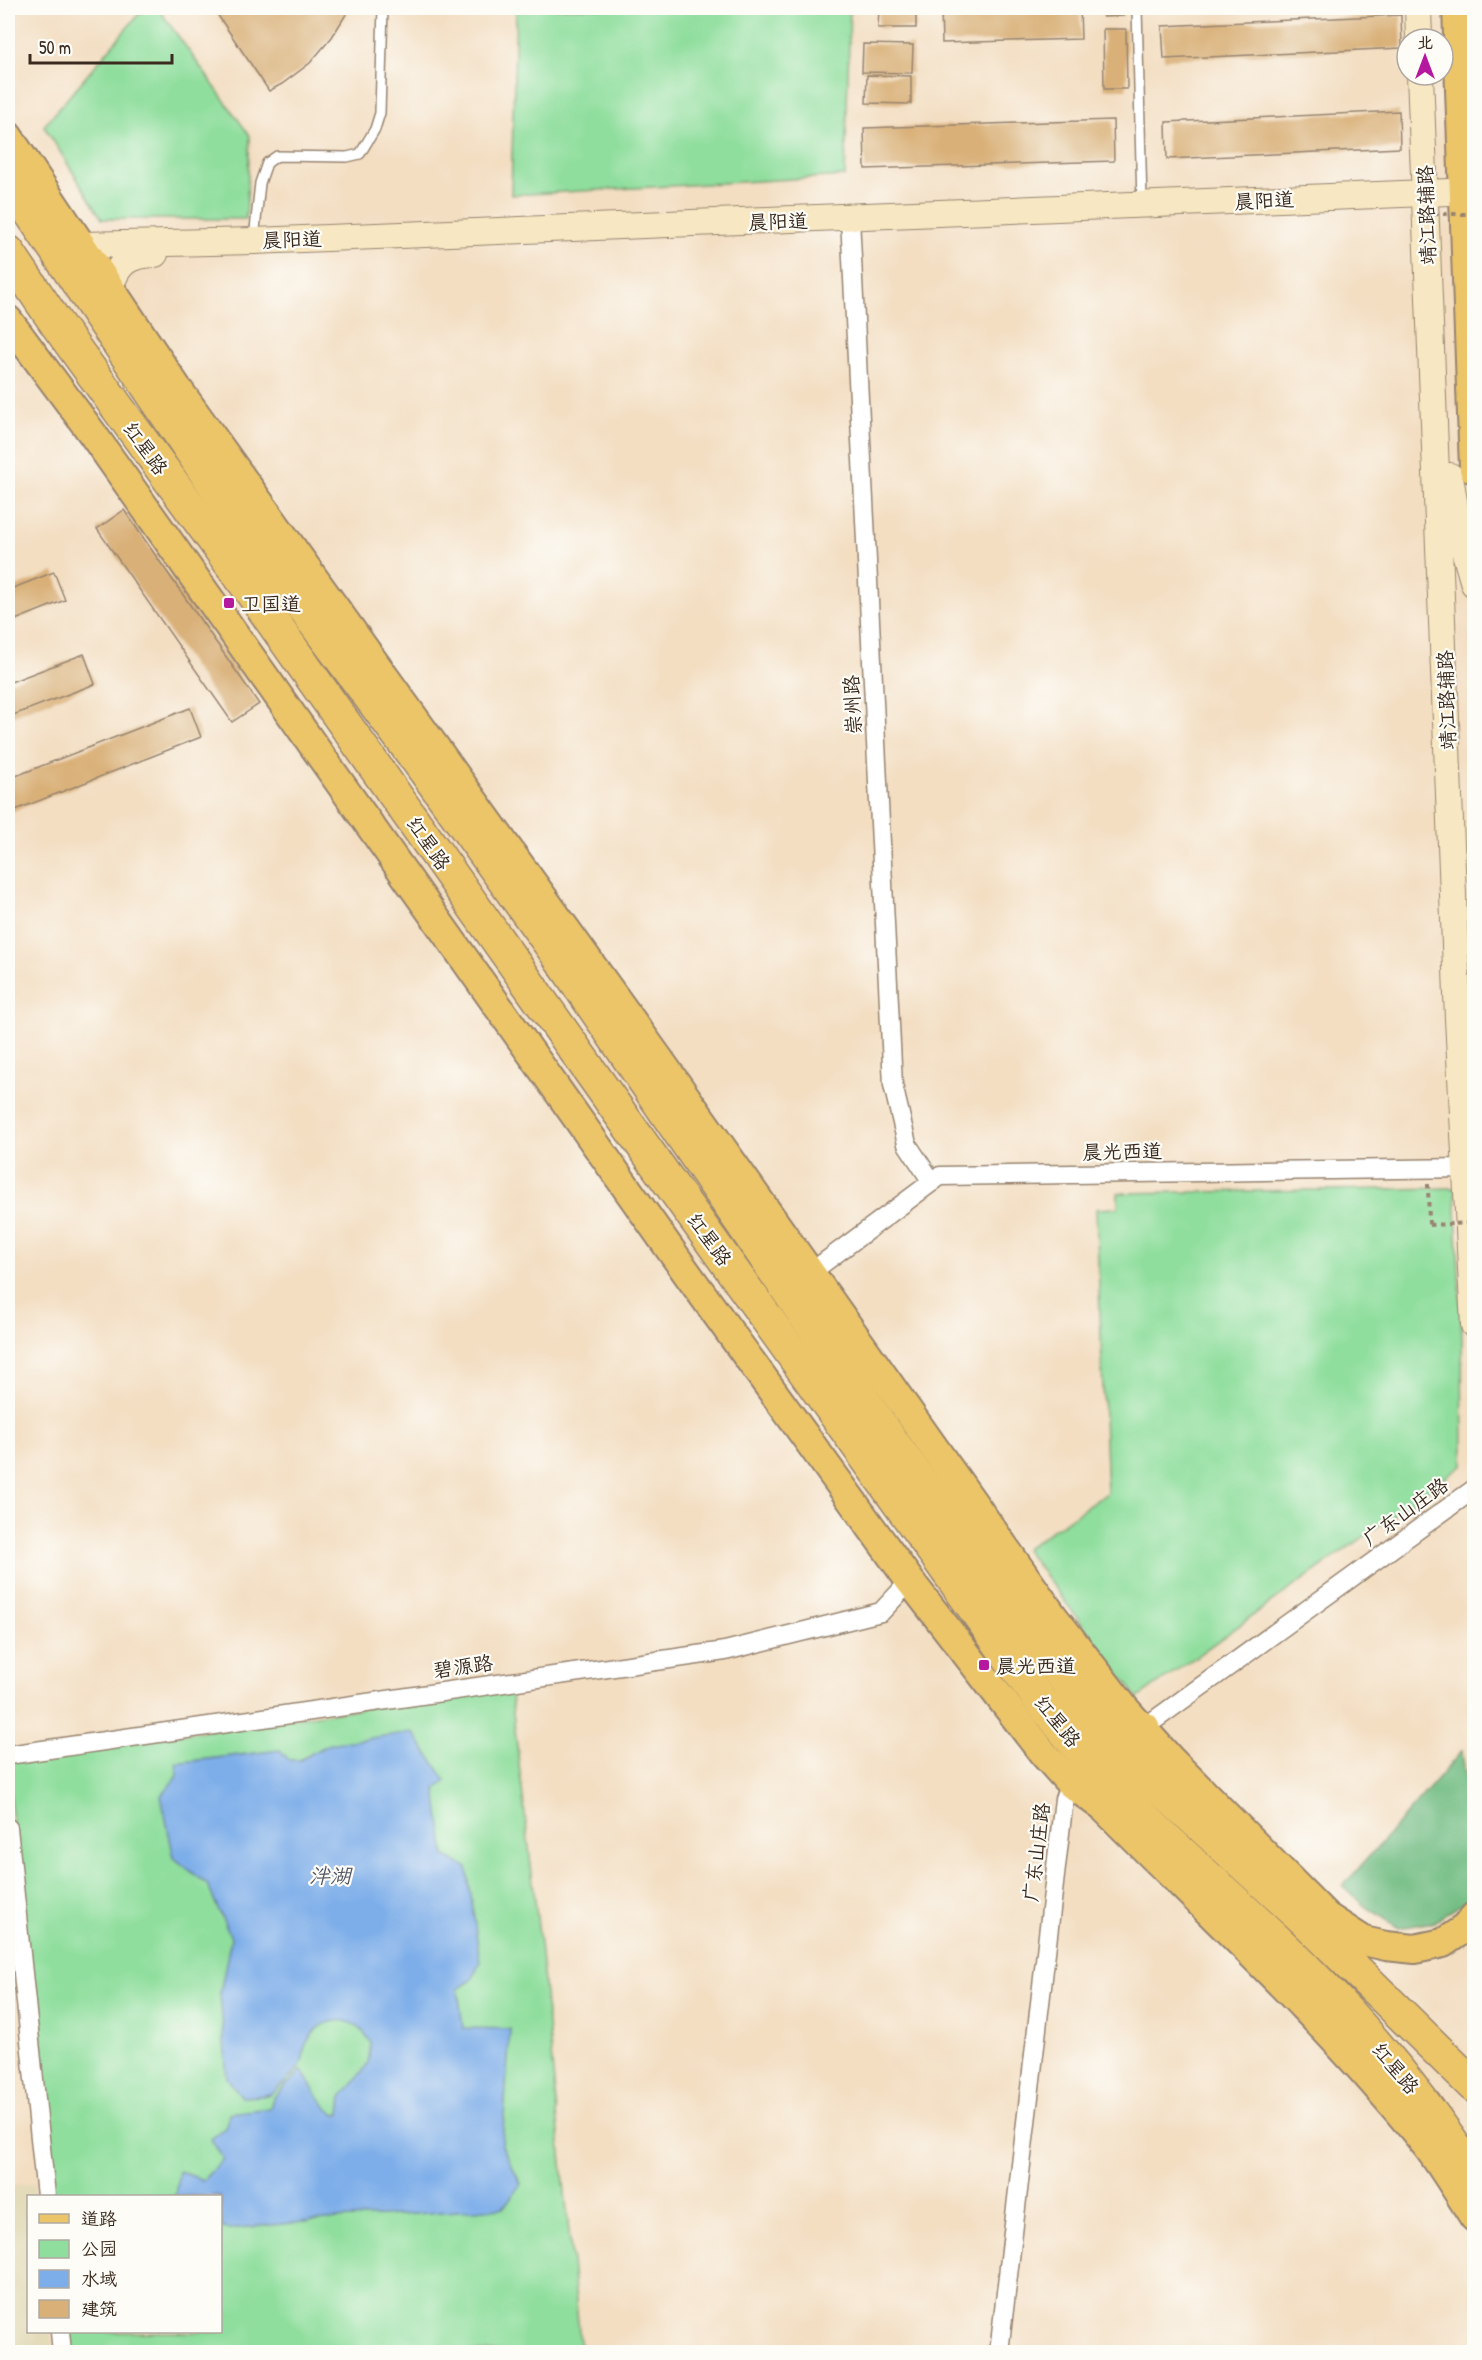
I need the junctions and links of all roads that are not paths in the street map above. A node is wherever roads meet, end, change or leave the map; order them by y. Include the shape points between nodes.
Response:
1 (383, 8) edge
2 (1137, 8) edge
3 (1418, 8) edge
4 (1457, 8) edge
5 (1419, 27) edge
6 (1421, 87) edge
7 (8, 136) edge
8 (8, 179) edge
9 (1471, 196) edge
10 (1142, 205) junction
11 (1428, 205) junction
12 (850, 223) junction
13 (66, 243) junction
14 (254, 245) junction
15 (15, 263) edge
16 (110, 288) junction
17 (8, 309) edge
18 (8, 320) edge
19 (111, 332) junction
20 (41, 334) junction
21 (1434, 415) junction
22 (1474, 469) edge
23 (1474, 584) edge
24 (1467, 1168) junction
25 (932, 1182) junction
26 (810, 1273) junction
27 (1474, 1325) edge
28 (1474, 1489) edge
29 (910, 1581) junction
30 (1131, 1737) junction
31 (8, 1755) edge
32 (1082, 1775) junction
33 (1104, 1808) joint
34 (8, 1828) edge
35 (1303, 1906) junction
36 (1474, 1917) edge
37 (1364, 1941) junction
38 (1327, 1942) junction
39 (1474, 2086) edge
40 (1474, 2175) edge
41 (46, 2195) edge
42 (1474, 2217) edge
43 (60, 2333) edge
44 (62, 2352) edge
45 (999, 2352) edge

1 - 14 lane via 380,113 375,129 360,154 277,156 267,163 260,183
2 - 10 lane
3 - 5 main road
4 - 9 main road via 1462,142
6 - 11 main road, 靖江路辅路
7 - 13 main road
8 - 13 highway, 红星路
9 - 11 main road, 晨阳道
9 - 22 main road
10 - 11 main road, 晨阳道
10 - 12 main road, 晨阳道
11 - 12 main road, 晨阳道
11 - 21 main road, 靖江路辅路
12 - 14 main road, 晨阳道
12 - 25 street, 崇州路 via 893,1085 908,1144
13 - 14 main road, 晨阳道
13 - 16 main road
13 - 19 highway, 红星路
14 - 16 main road, 晨阳道 via 136,255 117,272
15 - 20 highway, 红星路
16 - 19 highway
16 - 26 main road via 177,388
17 - 20 main road
18 - 20 main road
19 - 30 highway, 红星路 via 238,520 561,959 892,1442 1093,1717
20 - 29 main road via 99,443 682,1267
20 - 32 highway, 红星路 via 88,368 248,587 1040,1700
21 - 23 main road
21 - 24 main road, 靖江路辅路
24 - 25 street, 晨光西道 via 940,1176
24 - 27 main road, 靖江路辅路
25 - 26 street, 晨光西道
26 - 30 main road via 1053,1616 1126,1710
28 - 30 street, 广东山庄路
29 - 31 street, 碧源路 via 881,1612 725,1651
29 - 32 main road via 1043,1753
30 - 32 street, 广东山庄路
30 - 35 highway, 红星路 via 1150,1779
32 - 33 highway
32 - 40 highway, 红星路 via 1131,1806 1307,1970 1384,2052 1426,2104
32 - 45 street, 广东山庄路 via 1064,1798
33 - 42 main road via 1369,2078 1427,2147
34 - 41 street
35 - 37 main road
35 - 38 highway, 红星路
36 - 37 main road via 1443,1943 1415,1949
37 - 38 main road
38 - 39 highway, 红星路
43 - 44 street

